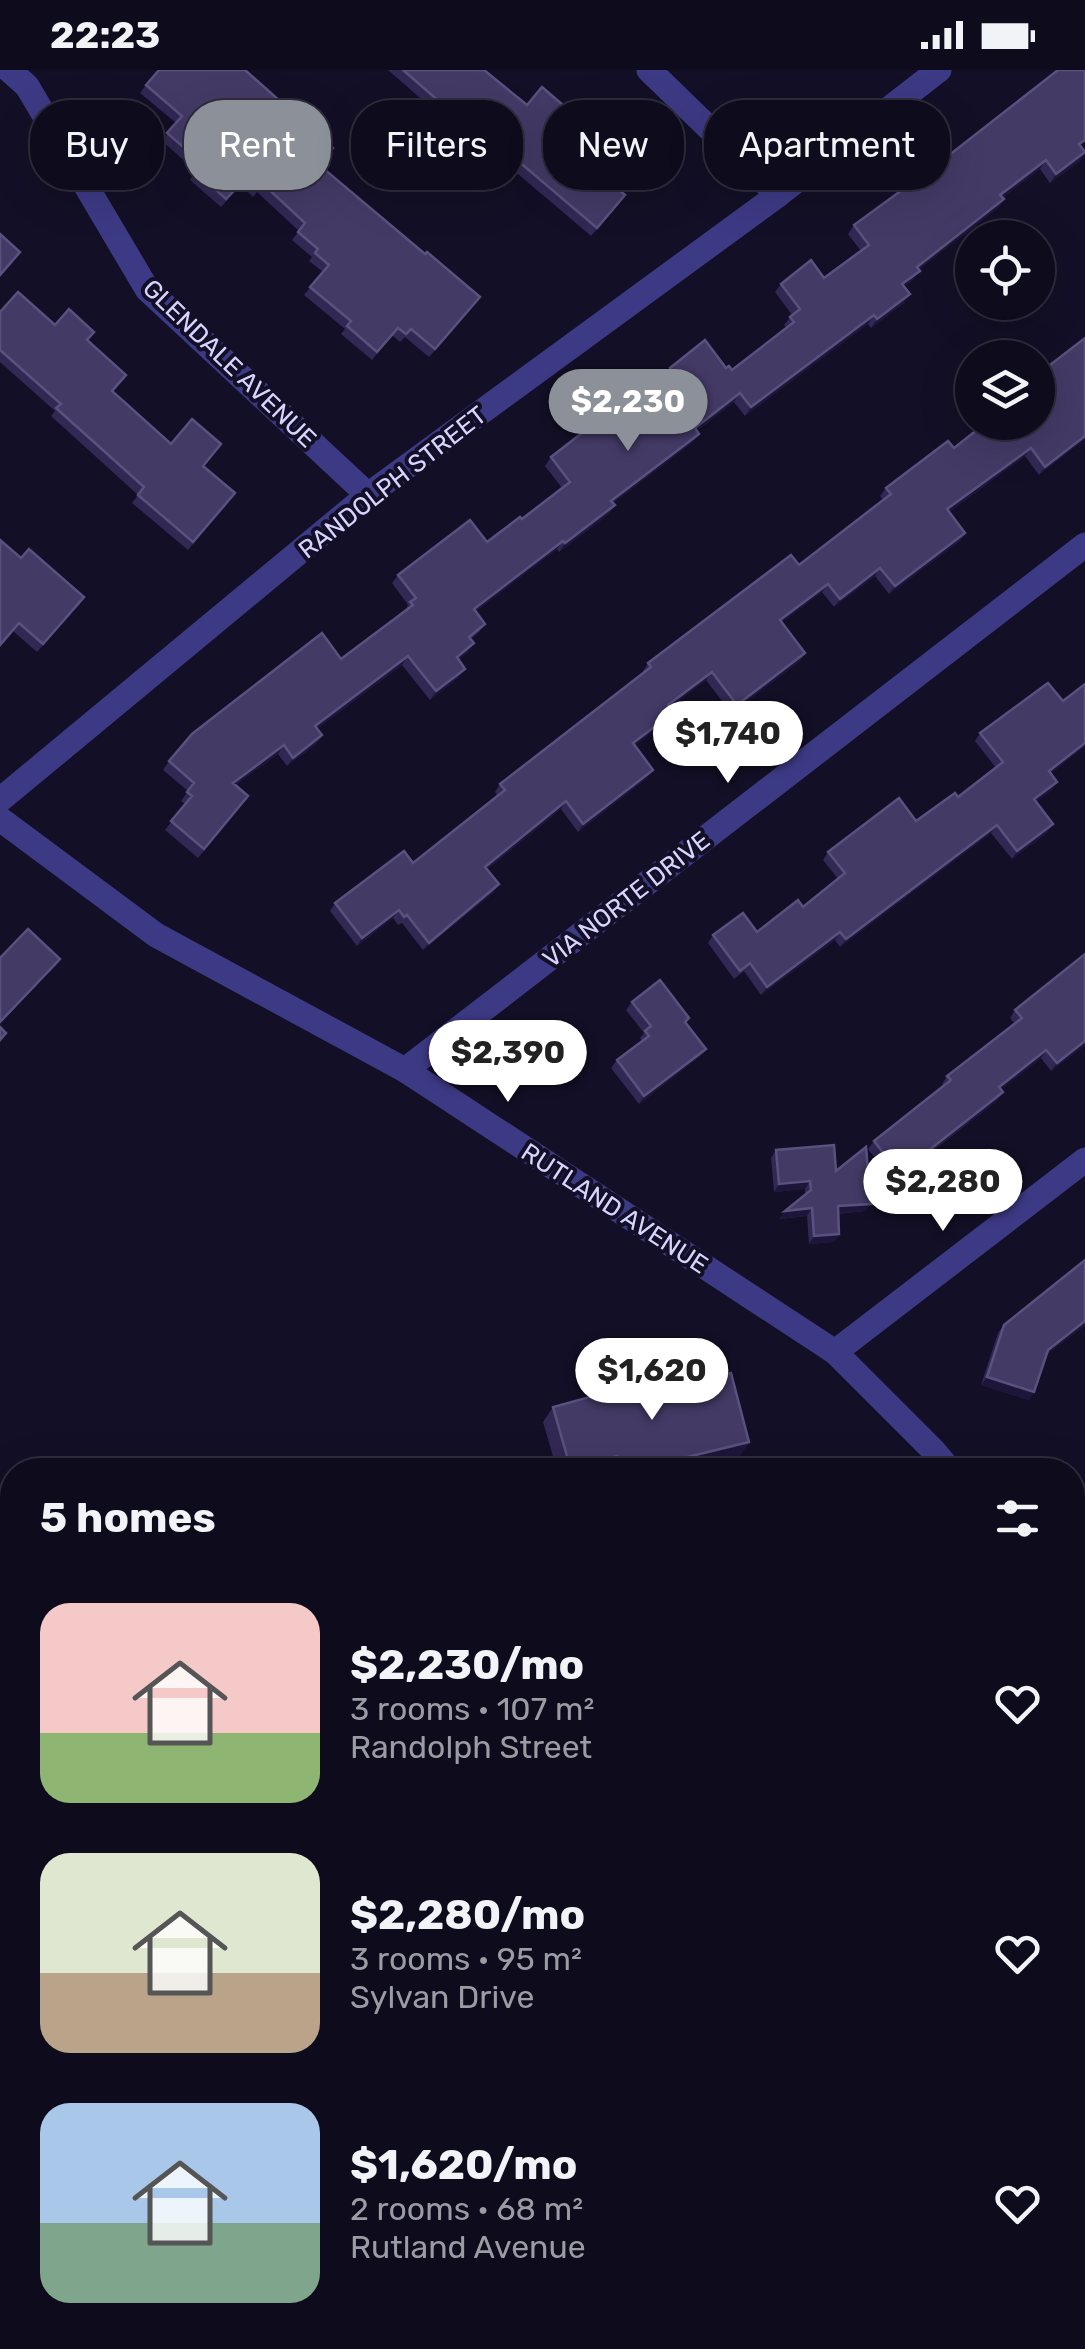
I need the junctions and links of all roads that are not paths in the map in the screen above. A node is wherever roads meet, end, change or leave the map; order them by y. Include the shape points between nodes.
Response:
1 (8, 70) edge
2 (649, 70) edge
3 (939, 70) edge
4 (778, 195) junction
5 (368, 495) junction
6 (1085, 545) edge
7 (0, 800) edge
8 (0, 819) edge
9 (405, 1070) junction
10 (1085, 1160) edge
11 (835, 1352) junction
12 (940, 1458) edge

1 - 5 street, GLENDALE AVENUE via 27,86 147,289
2 - 4 street
3 - 4 street, RANDOLPH STREET
4 - 5 street, RANDOLPH STREET
5 - 7 street, RANDOLPH STREET
6 - 9 street, VIA NORTE DRIVE
8 - 9 street, RUTLAND AVENUE via 156,934
9 - 11 street, RUTLAND AVENUE
10 - 11 street
11 - 12 street, RUTLAND AVENUE

